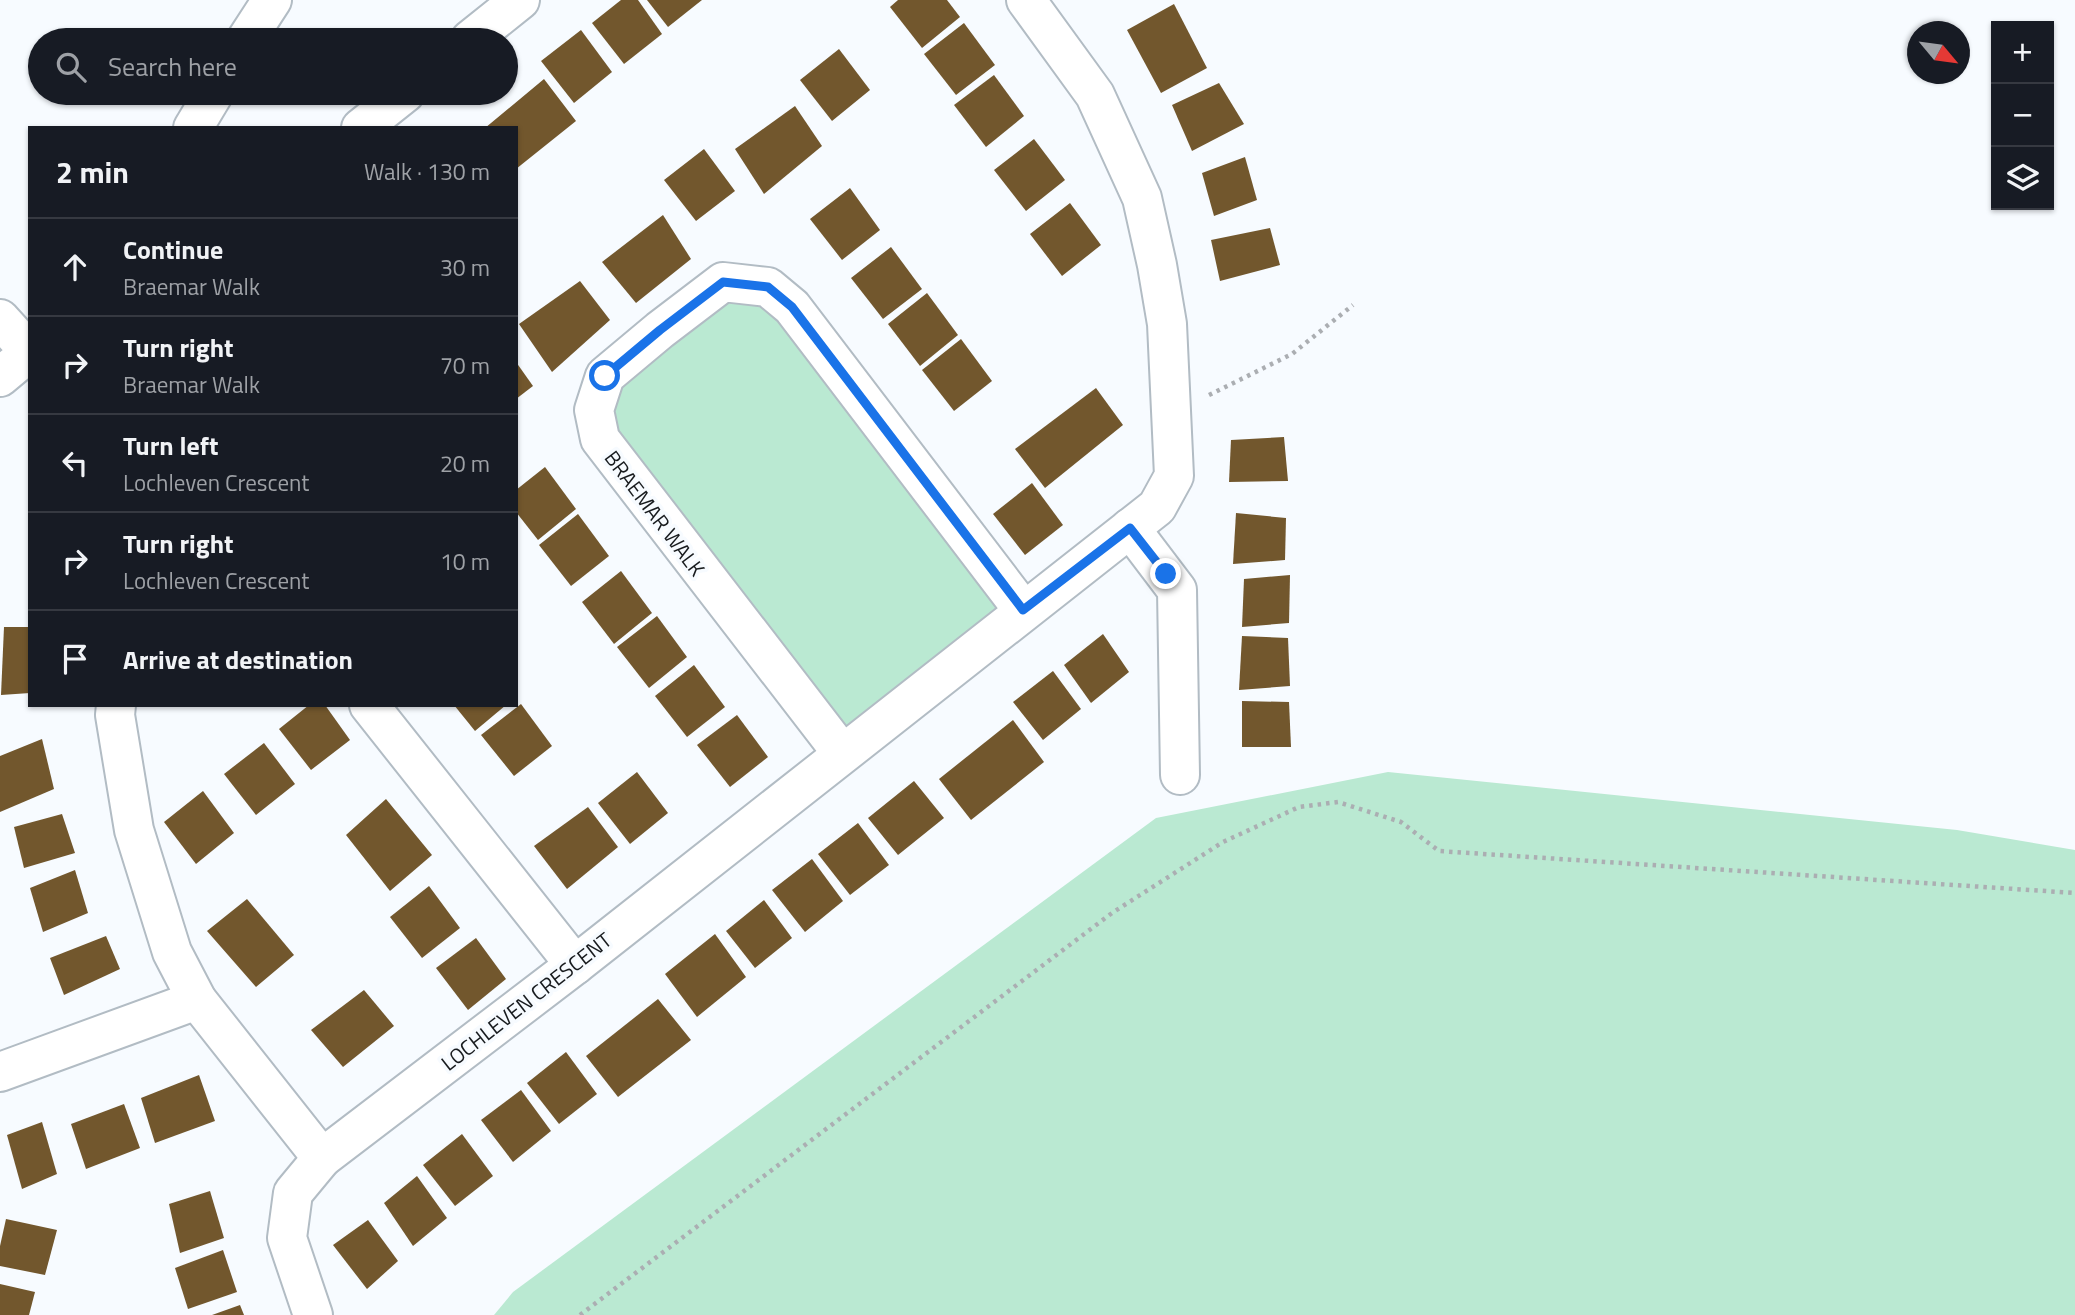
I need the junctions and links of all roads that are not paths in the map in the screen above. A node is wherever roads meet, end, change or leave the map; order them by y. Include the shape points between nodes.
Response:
1 (272, 0) edge
2 (520, 0) edge
3 (1026, 0) edge
4 (254, 28) edge
5 (485, 28) edge
6 (206, 105) edge
7 (390, 105) edge
8 (193, 126) edge
9 (364, 126) edge
10 (0, 319) edge
11 (28, 350) edge
12 (28, 354) edge
13 (0, 377) edge
14 (1130, 528) junction
15 (1023, 610) junction
16 (116, 707) edge
17 (371, 707) edge
18 (842, 753) junction
19 (1180, 775) dead end
20 (575, 965) junction
21 (197, 1000) junction
22 (0, 1072) edge
23 (322, 1158) junction
24 (313, 1315) edge

1 - 4 street
2 - 5 street
3 - 14 street, LOCHLEVEN CRESCENT via 1095,95 1142,198 1157,265 1167,324 1174,476 1157,507
6 - 8 street
7 - 9 street
10 - 11 street
12 - 13 street
14 - 15 street, LOCHLEVEN CRESCENT
14 - 19 street via 1177,590
15 - 18 street, LOCHLEVEN CRESCENT
15 - 18 street, BRAEMAR WALK via 792,307 768,287 723,282 660,330 605,376 594,410 600,439
16 - 21 street via 134,830 172,952
17 - 20 street
18 - 20 street, LOCHLEVEN CRESCENT
20 - 23 street, LOCHLEVEN CRESCENT
21 - 22 street
21 - 23 street
23 - 24 street, LOCHLEVEN CRESCENT via 293,1193 287,1238

